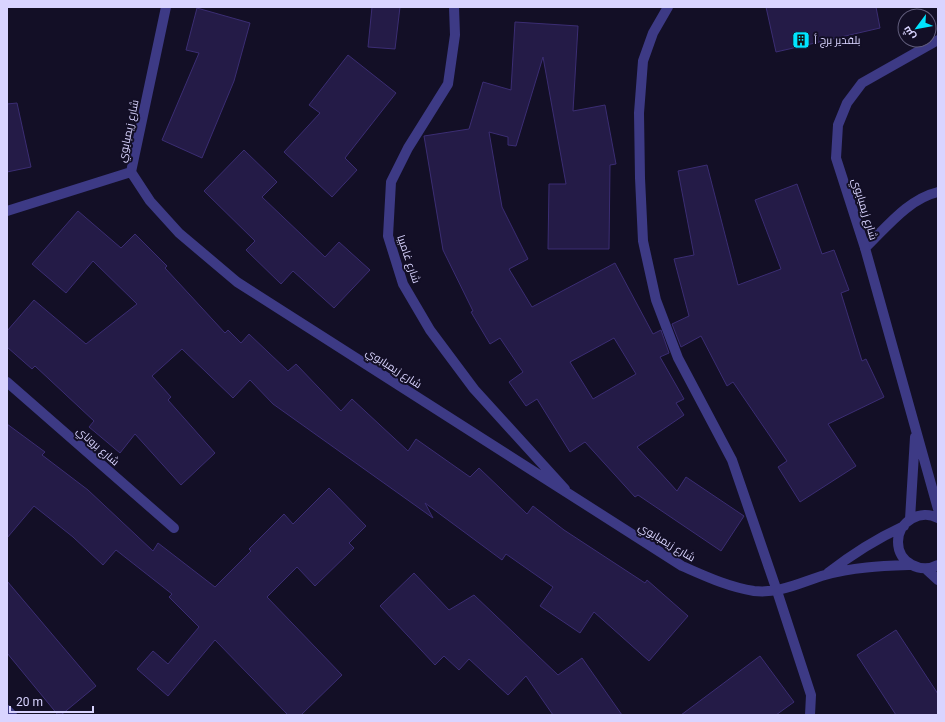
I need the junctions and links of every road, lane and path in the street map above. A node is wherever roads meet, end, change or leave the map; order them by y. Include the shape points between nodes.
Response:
1 (166, 7) edge
2 (454, 7) edge
3 (668, 7) edge
4 (938, 40) edge
5 (131, 172) junction
6 (938, 192) edge
7 (7, 211) edge
8 (865, 248) junction
9 (7, 382) edge
10 (915, 429) junction
11 (575, 499) junction
12 (938, 509) edge
13 (938, 518) edge
14 (907, 522) junction
15 (174, 528) dead end
16 (910, 565) junction
17 (938, 565) edge
18 (926, 569) junction
19 (826, 574) junction
20 (938, 580) edge
21 (777, 590) junction
22 (7, 710) edge
23 (12, 715) edge
24 (810, 715) edge

1 - 5 street, شارع زيمبابوي
2 - 11 street, شارع غامبيا via 454,35 448,84 408,148 391,182 388,236 403,284 430,330 474,389
3 - 21 street via 653,33 643,61 639,113 643,241 656,300 678,358 732,460
4 - 8 street, شارع زيمبابوي via 862,83 847,103 838,125 836,158
5 - 7 street
5 - 11 street, شارع زيمبابوي via 150,201 179,233 237,282
6 - 8 street via 925,195 902,212
8 - 10 street, شارع زيمبابوي
9 - 15 street, شارع بروناي
10 - 12 street, شارع زيمبابوي
10 - 14 street, شارع زيمبابوي
11 - 21 street, شارع زيمبابوي via 682,566 726,585 755,591
13 - 14 street via 922,515
14 - 16 street via 898,542
14 - 19 street, شارع زيمبابوي via 863,547
16 - 18 street, شارع زيمبابوي
16 - 19 street, شارع زيمبابوي
17 - 18 street
18 - 20 street
19 - 21 street, شارع زيمبابوي
21 - 24 street via 811,695
22 - 23 street

